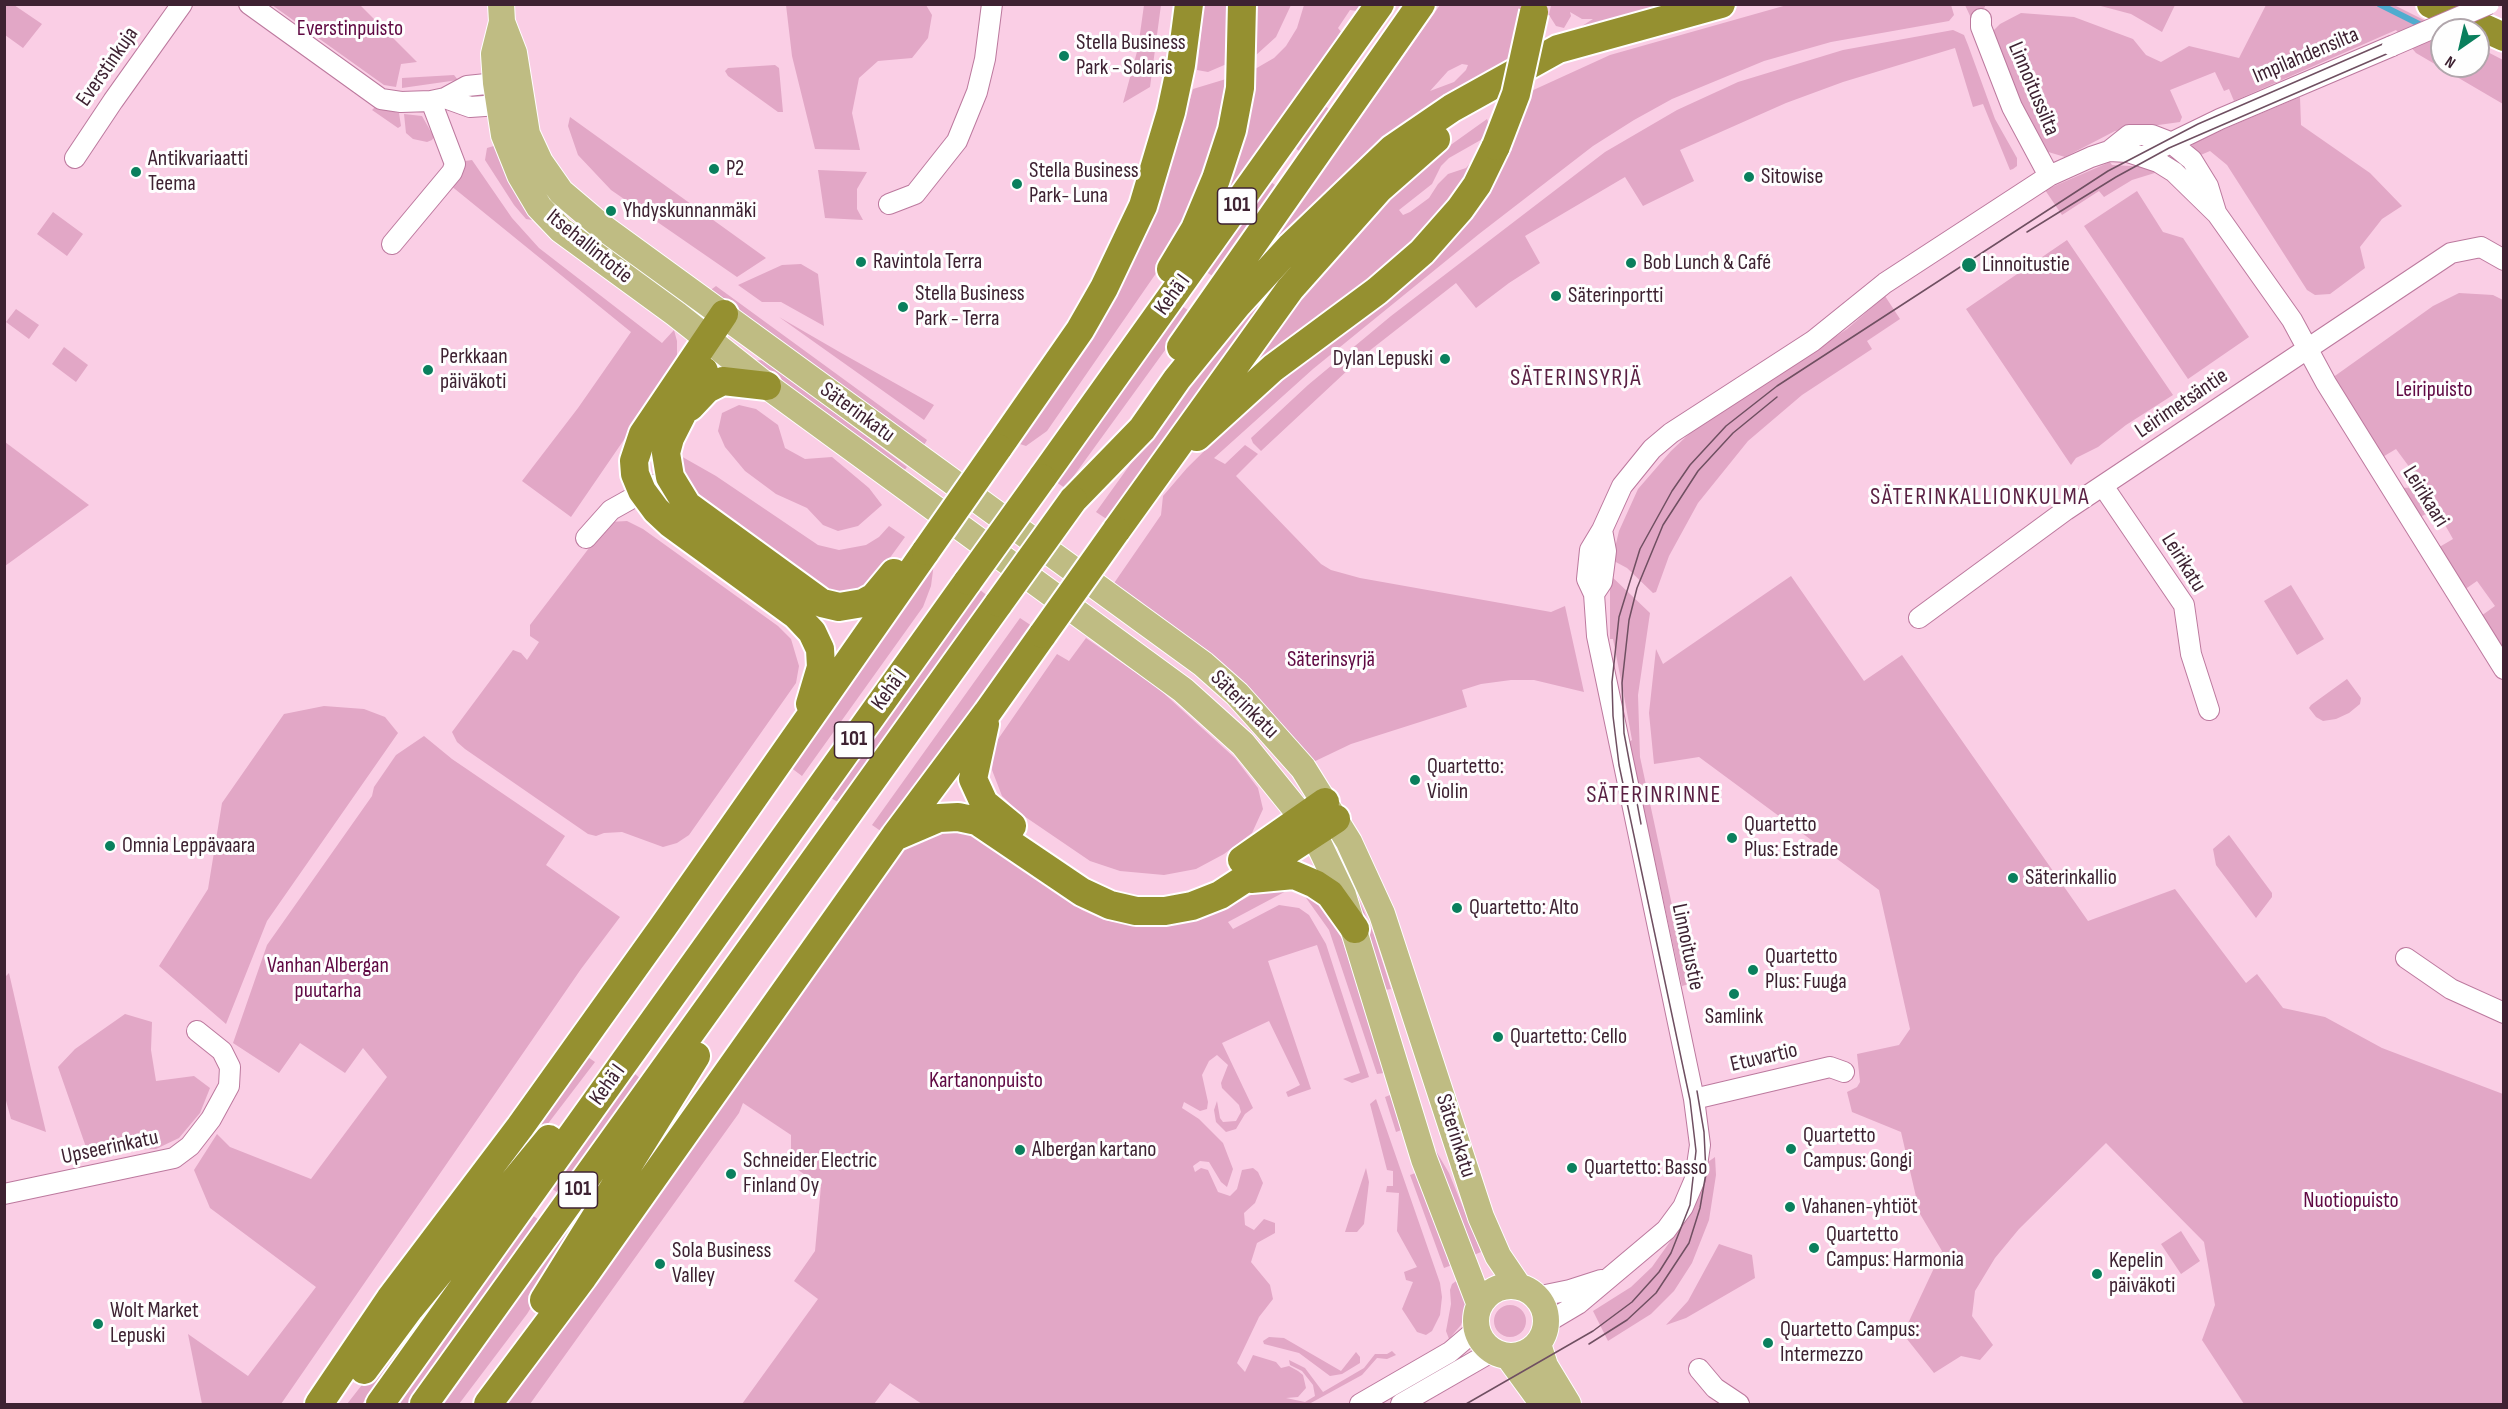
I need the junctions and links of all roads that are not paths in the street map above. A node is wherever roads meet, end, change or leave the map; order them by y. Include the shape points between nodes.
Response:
1 (182, 4) edge
2 (249, 4) edge
3 (992, 4) edge
4 (1189, 4) edge
5 (1242, 4) edge
6 (1380, 4) edge
7 (1421, 4) edge
8 (1721, 4) edge
9 (2431, 4) edge
10 (2469, 4) edge
11 (2489, 4) edge
12 (1535, 8) edge
13 (502, 13) edge
14 (1982, 19) dead end
15 (1660, 22) junction
16 (2504, 28) edge
17 (2504, 37) edge
18 (505, 93) junction
19 (438, 100) junction
20 (2170, 142) junction
21 (2109, 152) junction
22 (2144, 156) junction
23 (75, 158) dead end
24 (2049, 176) junction
25 (889, 204) dead end
26 (2217, 214) junction
27 (392, 244) dead end
28 (2504, 260) edge
29 (729, 318) junction
30 (713, 342) junction
31 (2308, 350) junction
32 (767, 386) junction
33 (1093, 406) junction
34 (681, 417) junction
35 (1160, 470) junction
36 (670, 477) junction
37 (2103, 486) junction
38 (642, 491) junction
39 (1073, 500) junction
40 (586, 538) dead end
41 (926, 552) junction
42 (1919, 618) dead end
43 (2504, 669) edge
44 (2209, 710) dead end
45 (987, 713) junction
46 (800, 732) junction
47 (1319, 818) junction
48 (895, 836) junction
49 (1246, 880) junction
50 (1355, 929) junction
51 (2406, 958) dead end
52 (739, 980) junction
53 (675, 992) junction
54 (2504, 1013) edge
55 (197, 1031) dead end
56 (1844, 1072) dead end
57 (1694, 1099) junction
58 (4, 1194) edge
59 (1609, 1277) junction
60 (1528, 1292) junction
61 (1479, 1317) junction
62 (1542, 1333) junction
63 (1501, 1353) junction
64 (1699, 1369) dead end
65 (319, 1404) edge
66 (338, 1404) edge
67 (380, 1404) edge
68 (424, 1404) edge
69 (471, 1404) edge
70 (488, 1404) edge
71 (1360, 1404) edge
72 (1401, 1404) edge
73 (1543, 1404) edge
74 (1568, 1404) edge
75 (1739, 1404) edge

1 - 23 street, Everstinkuja
2 - 19 street via 381,99
3 - 25 street via 986,58 957,141 915,194
4 - 41 highway, bridge via 1171,112 1143,206 1104,288 1080,330
5 - 33 highway via 1240,88 1216,179 1195,230 1126,336
6 - 33 highway, Kehä I / 101
7 - 39 highway, Kehä I / 101
8 - 15 highway
9 - 17 highway
10 - 16 highway
11 - 20 street, Impilahdensilta, bridge
12 - 35 highway, bridge via 1516,94 1496,146 1460,209 1422,252 1377,291 1273,368
13 - 18 main road, Itsehallintotie via 494,54
14 - 24 street, Linnoitussilta via 1981,27 2012,106
15 - 35 highway via 1565,58 1506,89 1413,157 1379,189 1290,289
15 - 39 highway via 1558,49 1452,108 1392,149 1291,246 1238,304 1176,379 1142,429
18 - 19 street via 467,86
18 - 29 main road, Itsehallintotie via 540,162 561,192 601,226
18 - 30 main road, Itsehallintotie via 504,135 539,207 561,230
19 - 27 street via 455,164
20 - 21 street, Linnoitustie via 2151,135 2129,135
20 - 22 street, Impilahdensilta
20 - 26 street, Linnoitustie via 2192,160 2208,186
21 - 22 street, Linnoitustie
21 - 24 street, Linnoitustie
22 - 26 street, Linnoitustie via 2174,172
24 - 57 street, Linnoitustie via 1885,283 1813,340 1671,433 1641,460 1622,486 1590,550 1587,579 1594,594 1598,636
26 - 31 street, Linnoitustie via 2292,320
28 - 31 street, Leirimetsäntie via 2481,247 2451,253
29 - 30 highway
29 - 47 main road, Säterinkatu via 1203,664 1266,725 1303,768
30 - 32 main road, Säterinkatu
30 - 34 highway
30 - 38 highway via 643,434 634,461
31 - 37 street, Leirimetsäntie
31 - 43 street, Leirikaari
32 - 34 highway via 723,381 707,389
32 - 47 main road, Säterinkatu via 1183,690
33 - 53 highway, Kehä I / 101, bridge
34 - 36 highway via 666,453
35 - 45 highway, bridge
36 - 38 street
36 - 41 highway via 687,505 822,603 839,607 863,603 874,597 896,571
37 - 42 street, Leirimetsäntie
37 - 44 street, Leirikatu via 2184,605 2191,654
38 - 40 street via 611,510
38 - 46 highway via 671,524 796,615 813,633 820,649 821,667
39 - 52 highway, Kehä I / 101, bridge via 771,922
41 - 46 highway
45 - 47 highway via 973,779 984,803 1065,865 1121,891 1151,894 1204,882
45 - 48 highway
46 - 65 highway via 520,1127 390,1299
47 - 49 highway
47 - 50 main road, Säterinkatu
47 - 60 main road, Säterinkatu via 1382,914 1481,1217 1498,1256
48 - 49 highway via 939,818 977,821 1082,892 1136,911 1192,906 1220,896
48 - 70 highway
49 - 50 highway via 1302,878 1330,894
50 - 61 main road, Säterinkatu via 1424,1159 1475,1287
51 - 54 street via 2451,988
52 - 68 highway, Kehä I / 101
52 - 69 highway via 526,1328
53 - 66 highway via 615,1050 551,1137 410,1308
53 - 67 highway, Kehä I / 101
55 - 58 street, Upseerinkatu via 222,1052 230,1067 229,1086 190,1146 174,1158
56 - 57 street, Etuvartio via 1830,1067
57 - 59 street, Linnoitustie via 1700,1145 1695,1179 1683,1207 1666,1230
59 - 60 street, Linnoitustie via 1570,1290
59 - 62 street, Linnoitustie
60 - 61 main road via 1497,1289
60 - 62 main road via 1544,1309
61 - 63 main road via 1483,1342
61 - 71 street via 1450,1352
62 - 63 main road via 1524,1354
62 - 74 main road via 1545,1366
63 - 72 street
63 - 73 main road
64 - 75 street via 1715,1388

